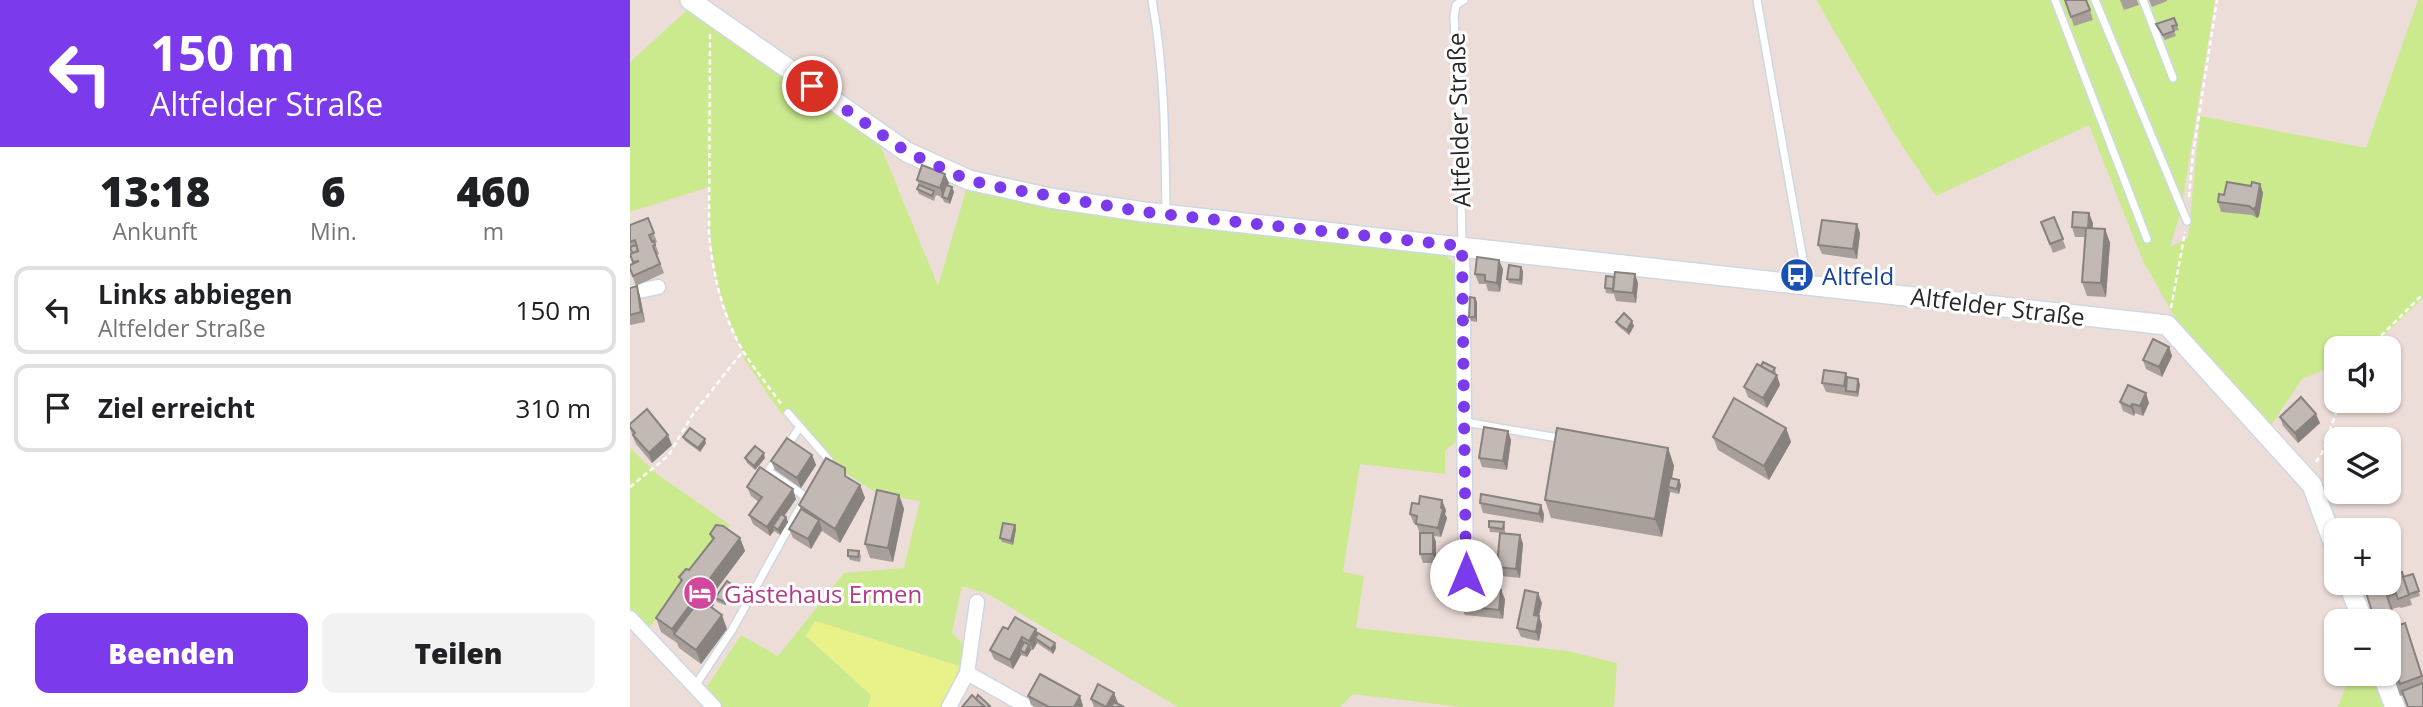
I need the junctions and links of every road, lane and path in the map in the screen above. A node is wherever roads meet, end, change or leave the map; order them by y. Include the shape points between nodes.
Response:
1 (690, 0) edge
2 (1152, 0) edge
3 (1464, 0) edge
4 (1757, 0) edge
5 (2055, 0) edge
6 (2095, 0) edge
7 (2143, 0) edge
8 (2217, 0) edge
9 (710, 16) junction
10 (2173, 78) dead end
11 (1166, 214) junction
12 (2187, 221) junction
13 (2147, 239) dead end
14 (1462, 246) junction
15 (1807, 285) junction
16 (658, 287) dead end
17 (630, 293) edge
18 (2423, 294) edge
19 (2167, 325) junction
20 (2381, 336) edge
21 (743, 351) junction
22 (2336, 413) edge
23 (788, 414) joint
24 (1465, 422) junction
25 (800, 427) junction
26 (1579, 442) edge
27 (824, 469) edge
28 (2305, 477) junction
29 (630, 487) edge
30 (812, 488) edge
31 (806, 497) junction
32 (2324, 518) edge
33 (1466, 575) dead end
34 (977, 602) dead end
35 (630, 618) edge
36 (967, 673) junction
37 (2387, 686) edge
38 (695, 687) junction
39 (1026, 706) edge
40 (714, 707) edge
41 (949, 707) edge
42 (2395, 707) edge

1 - 9 street, Altfelder Straße
2 - 11 lane via 1164,96
3 - 14 lane, Altfelder Straße via 1456,5 1454,16
4 - 15 lane
5 - 13 lane
6 - 12 lane
7 - 10 lane
8 - 12 path
9 - 11 street, Altfelder Straße via 907,152 968,180 1050,198
9 - 21 path via 709,235 718,286
11 - 14 street, Altfelder Straße
12 - 19 path
14 - 15 street, Altfelder Straße
14 - 24 street, Altfelder Straße
15 - 19 street, Altfelder Straße
16 - 17 street
18 - 20 path
19 - 28 street
21 - 23 path
21 - 29 path via 693,414 668,456
22 - 28 path via 2322,453
23 - 25 lane
24 - 26 lane
24 - 33 street, Altfelder Straße
25 - 27 lane via 829,460
25 - 31 lane via 768,471
28 - 32 street
30 - 31 lane
31 - 38 lane
34 - 36 street
35 - 38 street
36 - 39 street
36 - 41 street
37 - 42 street
38 - 40 street

